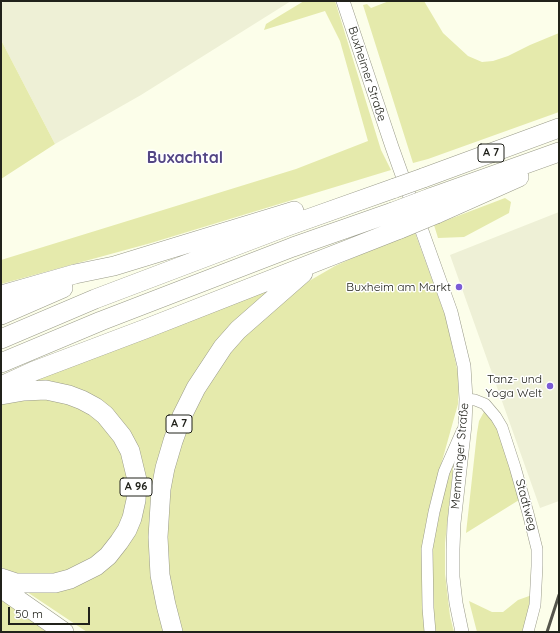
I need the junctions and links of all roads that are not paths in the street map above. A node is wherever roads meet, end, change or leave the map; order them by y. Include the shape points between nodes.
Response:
1 (343, 1) edge
2 (559, 128) edge
3 (392, 147) joint
4 (559, 152) edge
5 (559, 157) edge
6 (395, 188) junction
7 (433, 206) junction
8 (314, 263) junction
9 (114, 266) junction
10 (1, 295) edge
11 (1, 315) edge
12 (1, 339) edge
13 (1, 363) edge
14 (1, 386) edge
15 (1, 395) edge
16 (466, 399) junction
17 (465, 425) junction
18 (1, 578) edge
19 (1, 588) edge
20 (64, 632) edge
21 (173, 632) edge
22 (430, 632) edge
23 (462, 632) edge
24 (528, 632) edge

1 - 3 street, Buxheimer Straße
2 - 6 highway, A 7, bridge
3 - 16 street, Memminger Straße via 451,312 464,366
4 - 7 highway, A 7
5 - 7 highway, A 7 via 510,182
6 - 9 highway via 298,210
6 - 12 highway, A 7 via 95,299
7 - 8 highway, A 7, bridge via 400,229
7 - 13 highway, A 7, bridge via 393,212 293,247 116,315
8 - 14 highway, A 7
8 - 21 highway, A 7 via 238,330 196,388 182,416 165,468 159,509 160,575
9 - 10 highway
9 - 11 highway
15 - 18 highway, A 96 via 46,390 69,395 95,407 122,436 130,451 137,480 136,500 127,530 108,556 96,566 55,583 16,583
16 - 17 street, Memminger Straße
16 - 24 street, Stadtweg via 485,404 502,427 528,513 537,549 537,566 535,605
17 - 22 street via 444,472 427,549
17 - 23 street, Memminger Straße via 453,549 453,577
19 - 20 highway

